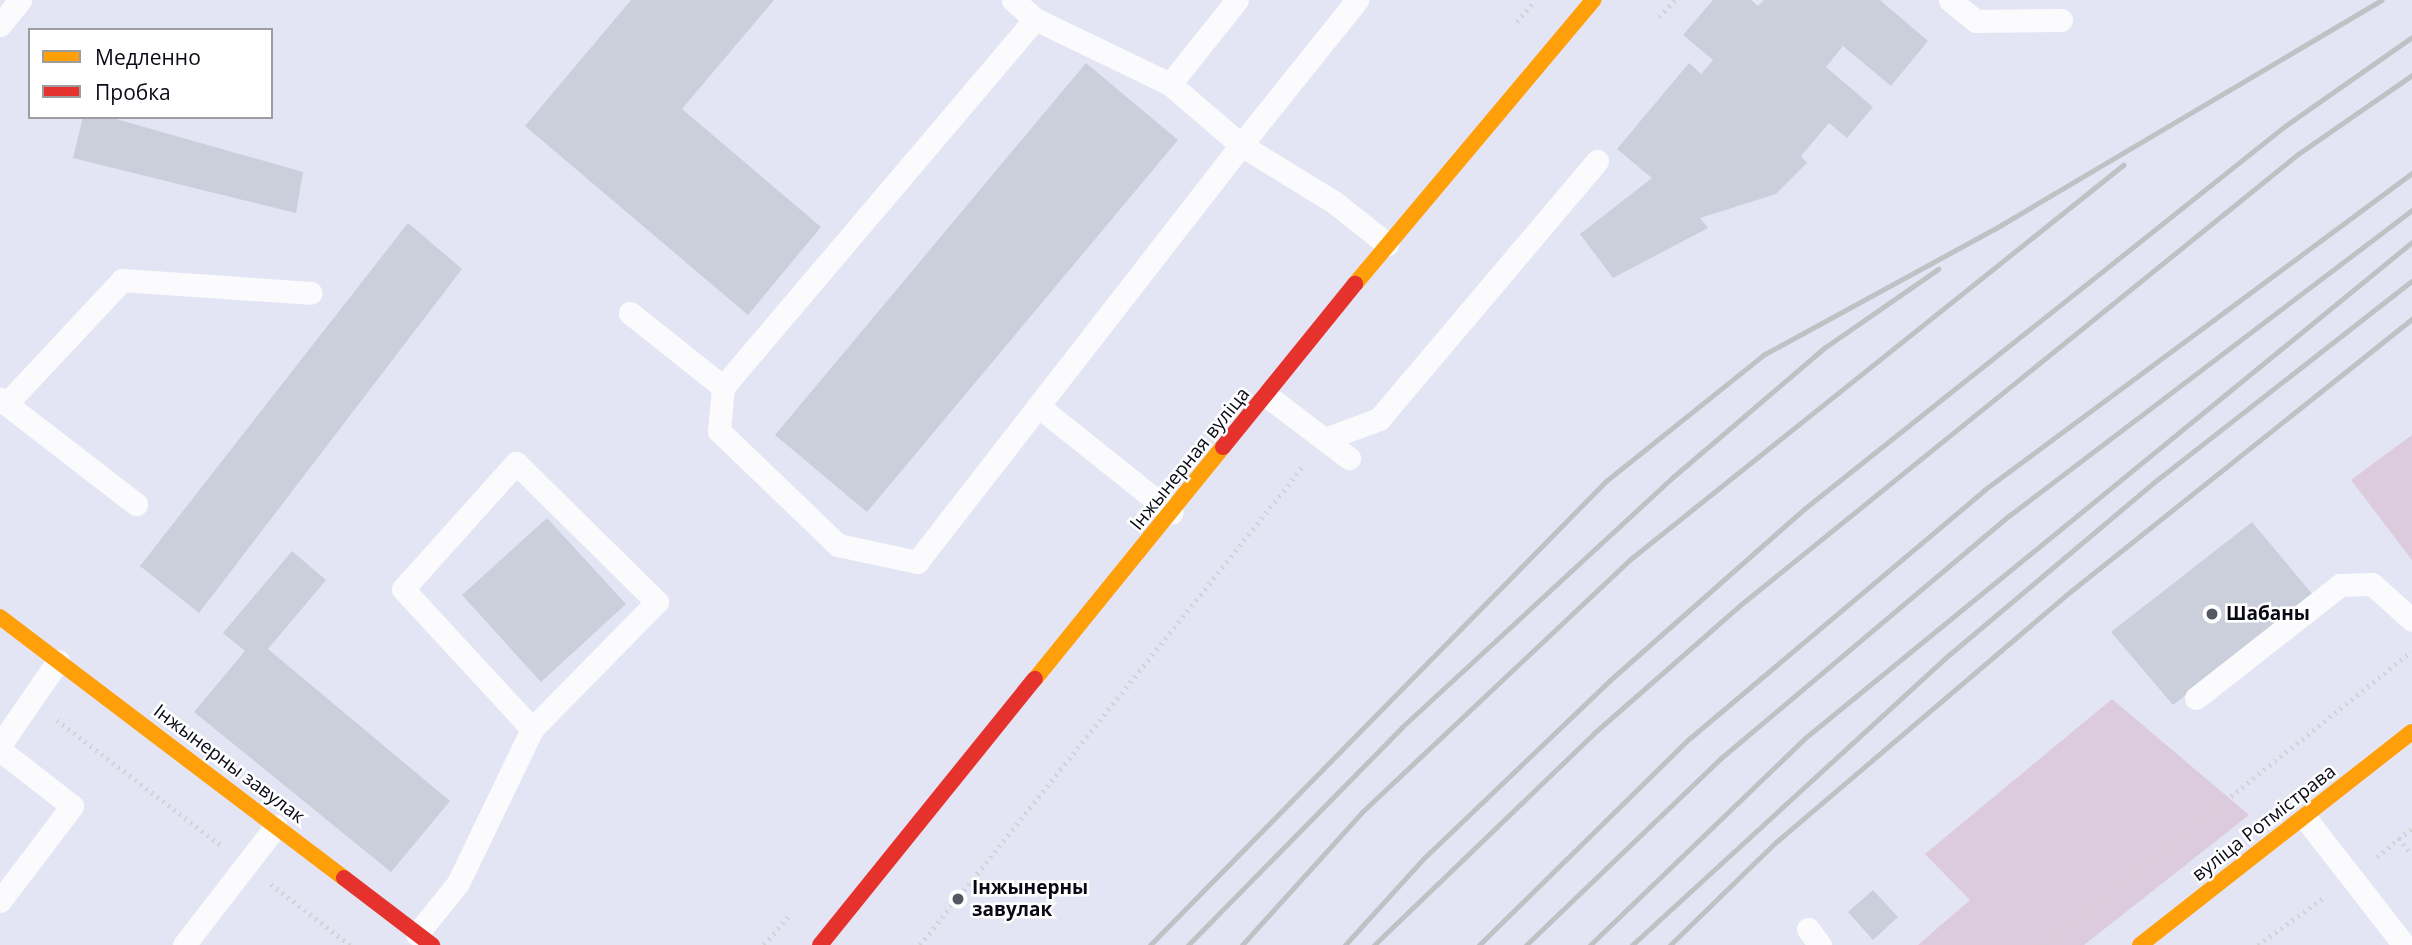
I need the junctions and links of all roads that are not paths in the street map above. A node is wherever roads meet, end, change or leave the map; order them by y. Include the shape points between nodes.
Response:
1 (20, 0) edge
2 (1013, 0) edge
3 (1237, 0) edge
4 (1357, 0) edge
5 (1593, 0) edge
6 (1950, 0) edge
7 (1035, 19) junction
8 (2061, 20) dead end
9 (0, 25) edge
10 (1170, 85) junction
11 (1241, 145) junction
12 (1597, 161) dead end
13 (1387, 244) junction
14 (311, 293) dead end
15 (630, 313) dead end
16 (723, 387) junction
17 (1267, 396) junction
18 (4, 400) edge
19 (1038, 406) junction
20 (1325, 439) junction
21 (1349, 458) dead end
22 (136, 503) dead end
23 (1172, 513) junction
24 (0, 617) edge
25 (2412, 621) edge
26 (58, 660) junction
27 (2196, 698) dead end
28 (532, 729) junction
29 (2412, 732) edge
30 (0, 747) edge
31 (2306, 819) junction
32 (276, 826) junction
33 (0, 901) edge
34 (424, 939) edge
35 (184, 945) edge
36 (820, 945) edge
37 (2140, 945) edge
38 (2404, 945) edge

1 - 9 lane
2 - 7 lane
3 - 10 lane
4 - 11 lane
5 - 13 street, Інжынерная вуліца
6 - 8 lane via 1976,21
7 - 10 lane
7 - 16 lane
10 - 11 lane
11 - 13 lane via 1334,202
11 - 19 lane
12 - 20 lane via 1379,419
13 - 17 street, Інжынерная вуліца
14 - 18 lane via 122,280
15 - 16 lane
16 - 19 lane via 719,431 838,545 916,562
17 - 20 lane
17 - 23 street, Інжынерная вуліца
18 - 22 lane
19 - 23 lane
20 - 21 lane
23 - 36 street, Інжынерная вуліца
24 - 26 street, Інжынерны завулак
25 - 27 lane via 2372,584 2340,585
26 - 30 lane
26 - 32 street, Інжынерны завулак
28 - 28 lane via 657,602 516,463 403,589
28 - 34 lane via 458,883
29 - 31 street, вуліца Ротмістрава
30 - 33 lane via 72,806
31 - 37 street, вуліца Ротмістрава
31 - 38 lane
32 - 34 street, Інжынерны завулак
32 - 35 lane

